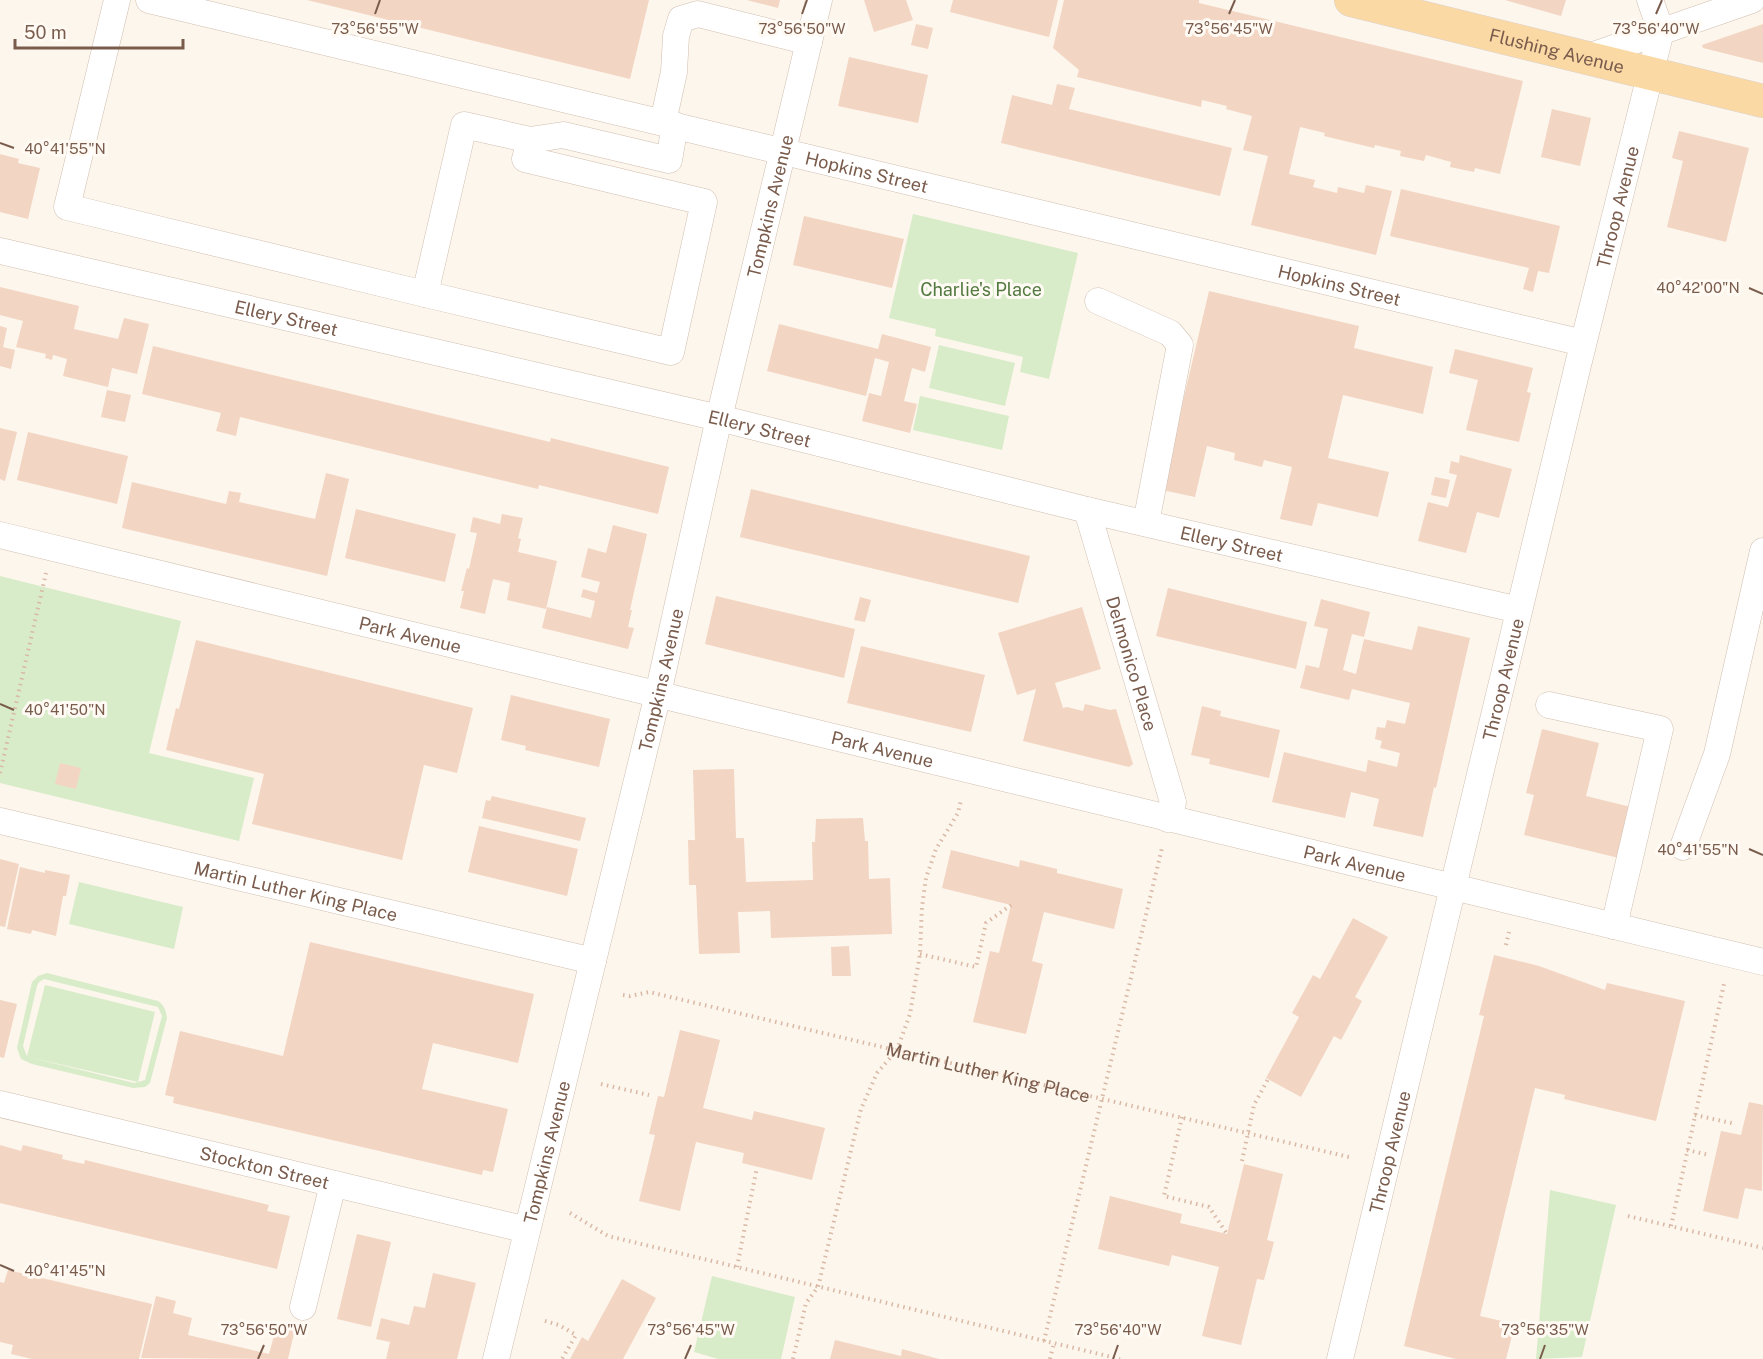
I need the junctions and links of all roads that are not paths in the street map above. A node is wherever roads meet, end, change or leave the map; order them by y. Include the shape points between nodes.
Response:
1 (117, 0) edge
2 (819, 0) edge
3 (1351, 0) edge
4 (1650, 0) edge
5 (1752, 0) edge
6 (163, 2) edge
7 (1660, 31) junction
8 (809, 42) junction
9 (1585, 58) junction
10 (1650, 74) junction
11 (573, 101) junction
12 (1763, 101) edge
13 (669, 123) junction
14 (562, 135) junction
15 (530, 140) junction
16 (783, 150) junction
17 (0, 251) edge
18 (424, 294) junction
19 (1098, 301) dead end
20 (1583, 343) junction
21 (719, 418) junction
22 (1087, 510) junction
23 (1146, 523) junction
24 (0, 535) edge
25 (1763, 551) edge
26 (1519, 610) junction
27 (658, 694) junction
28 (1549, 705) dead end
29 (1168, 819) junction
30 (0, 821) edge
31 (1683, 847) dead end
32 (1453, 887) junction
33 (1614, 926) junction
34 (593, 960) junction
35 (1763, 962) edge
36 (0, 1104) edge
37 (333, 1184) junction
38 (527, 1230) junction
39 (303, 1307) dead end
40 (496, 1359) edge
41 (1340, 1359) edge

1 - 18 street via 67,207
2 - 8 street, Tompkins Avenue
3 - 9 main road, Flushing Avenue
4 - 7 street
5 - 7 street
6 - 11 street, Hopkins Street
7 - 9 street
7 - 10 street, Throop Avenue
8 - 13 street via 698,14 686,16 678,25
8 - 16 street, Tompkins Avenue
9 - 10 main road, Flushing Avenue
10 - 12 main road, Flushing Avenue
10 - 20 street, Throop Avenue
11 - 13 street, Hopkins Street
11 - 14 street
13 - 14 street via 669,159
13 - 16 street, Hopkins Street
14 - 15 street
15 - 18 street via 464,125
15 - 18 street via 525,159 704,202 671,352
16 - 20 street, Hopkins Street
16 - 21 street, Tompkins Avenue
17 - 21 street, Ellery Street
19 - 23 street via 1170,333 1180,345
20 - 26 street, Throop Avenue
21 - 22 street, Ellery Street
21 - 27 street, Tompkins Avenue
22 - 23 street, Ellery Street
22 - 29 street, Delmonico Place via 1173,802
23 - 26 street, Ellery Street
24 - 27 street, Park Avenue
25 - 31 street via 1717,754
26 - 32 street, Throop Avenue
27 - 29 street, Park Avenue
27 - 34 street, Tompkins Avenue
28 - 33 street via 1660,729
29 - 32 street, Park Avenue
30 - 34 street, Martin Luther King Place
32 - 33 street, Park Avenue
32 - 41 street, Throop Avenue
33 - 35 street, Park Avenue
34 - 38 street, Tompkins Avenue
36 - 37 street, Stockton Street
37 - 38 street, Stockton Street
37 - 39 street
38 - 40 street, Tompkins Avenue

